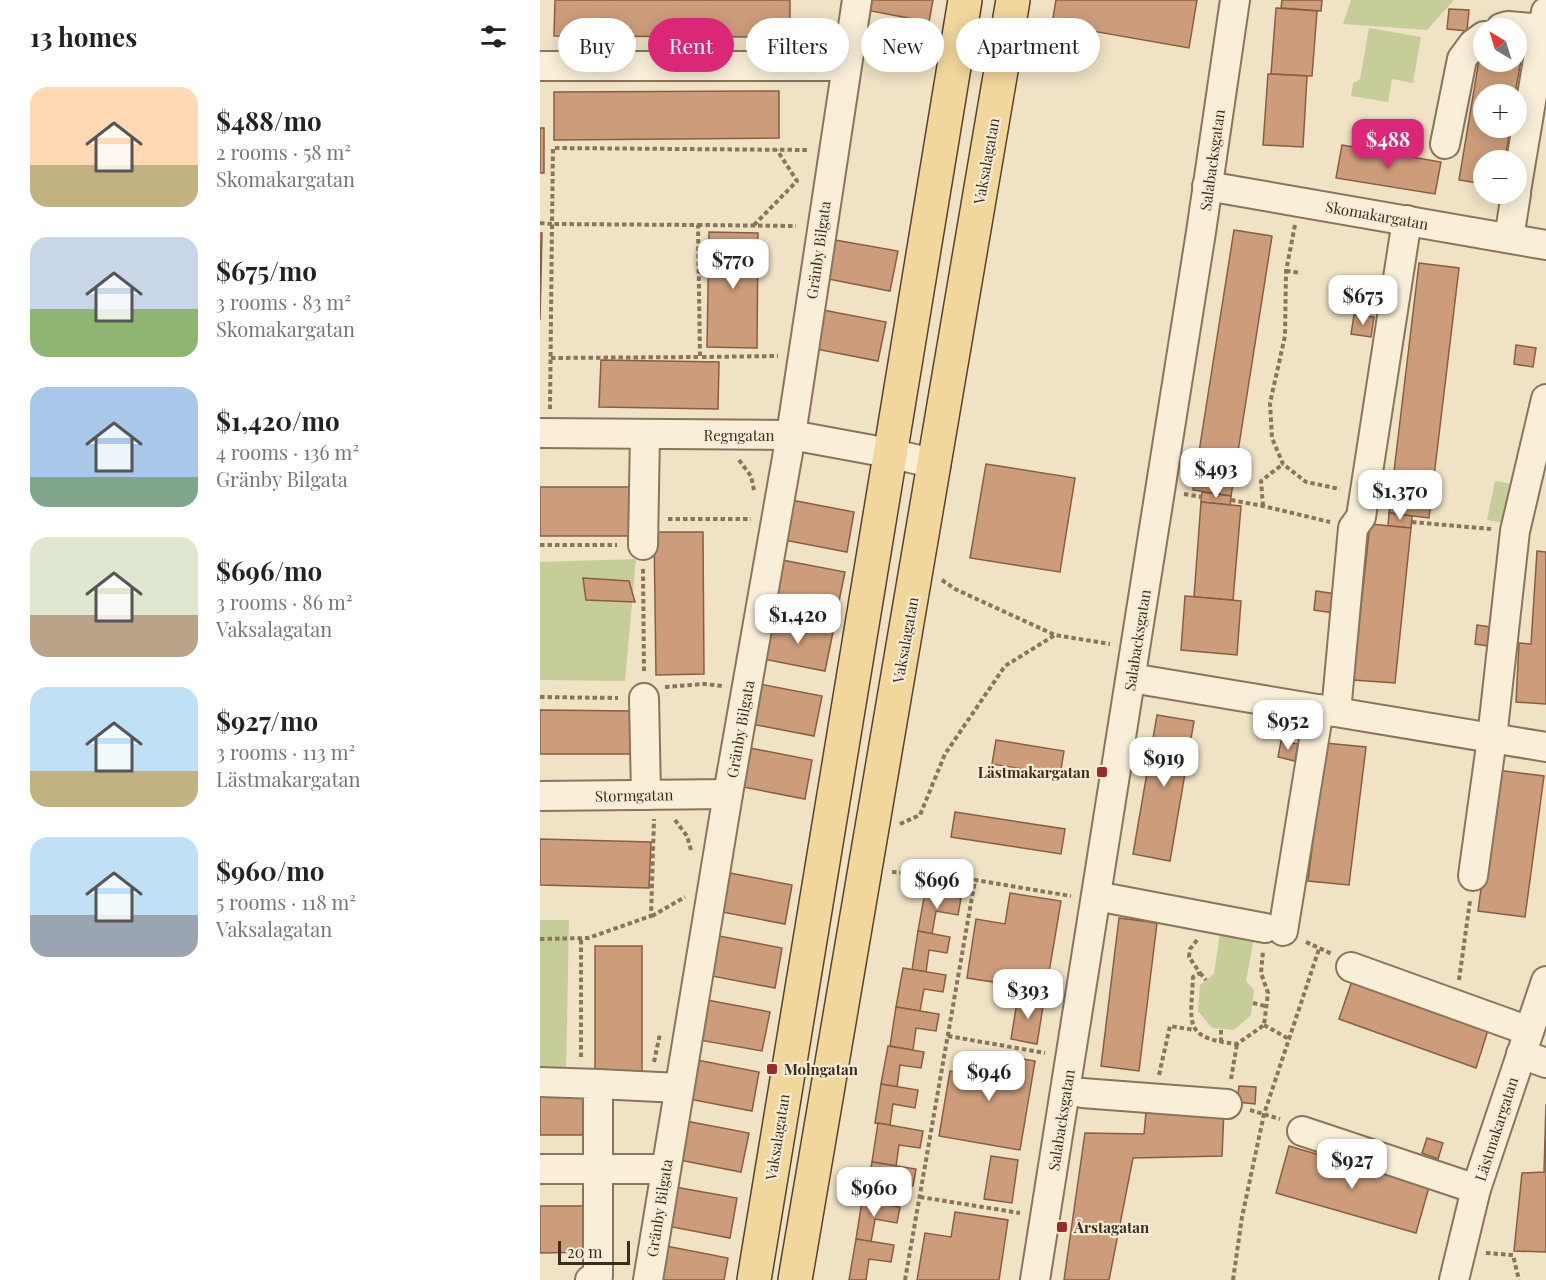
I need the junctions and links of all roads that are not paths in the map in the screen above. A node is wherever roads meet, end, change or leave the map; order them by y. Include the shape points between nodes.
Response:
1 (857, 0) edge
2 (965, 0) edge
3 (1013, 0) edge
4 (1235, 0) edge
5 (1545, 21) edge
6 (1527, 23) edge
7 (849, 44) edge
8 (1473, 44) edge
9 (540, 66) edge
10 (746, 66) edge
11 (844, 72) edge
12 (1538, 110) edge
13 (1445, 144) dead end
14 (1527, 151) edge
15 (1207, 186) junction
16 (1514, 204) edge
17 (1407, 220) junction
18 (1509, 238) junction
19 (1546, 245) edge
20 (1546, 399) edge
21 (545, 434) edge
22 (645, 434) junction
23 (791, 435) junction
24 (889, 453) junction
25 (936, 464) junction
26 (643, 532) road end
27 (1131, 678) junction
28 (644, 693) road end
29 (1328, 711) junction
30 (1492, 738) junction
31 (1546, 747) edge
32 (728, 794) junction
33 (540, 796) edge
34 (652, 801) junction
35 (1473, 876) road end
36 (1112, 899) dead end
37 (1351, 967) road end
38 (1546, 981) edge
39 (1532, 1049) edge
40 (540, 1082) edge
41 (589, 1084) junction
42 (679, 1088) junction
43 (1082, 1093) dead end
44 (1227, 1104) road end
45 (1302, 1131) road end
46 (540, 1169) edge
47 (599, 1169) junction
48 (666, 1169) junction
49 (1476, 1189) junction
50 (590, 1280) edge
51 (648, 1280) edge
52 (754, 1280) edge
53 (795, 1280) edge
54 (1035, 1280) edge
55 (1454, 1280) edge

1 - 7 street, Gränby Bilgata
2 - 24 main road, Vaksalagatan
3 - 25 main road, Vaksalagatan
4 - 15 street, Salabacksgatan
5 - 6 street
5 - 12 street
8 - 13 street via 1462,58
9 - 10 street
11 - 23 street, Gränby Bilgata
12 - 14 street
15 - 17 street, Skomakargatan
15 - 27 street, Salabacksgatan
16 - 18 street
17 - 18 street, Skomakargatan
17 - 29 street via 1361,517 1353,528
18 - 19 street, Skomakargatan
20 - 30 street via 1515,531
21 - 22 street, Regngatan
22 - 23 street, Regngatan
22 - 26 street
23 - 24 street, Regngatan
23 - 32 street, Gränby Bilgata
24 - 25 street, Regngatan
24 - 52 main road, Vaksalagatan
25 - 53 main road, Vaksalagatan
27 - 29 street
27 - 54 street, Salabacksgatan
28 - 34 street
29 - 30 street
29 - 36 street via 1274,929
30 - 31 street
30 - 35 street
32 - 34 street, Stormgatan
32 - 42 street, Gränby Bilgata
33 - 34 street, Stormgatan
37 - 39 street via 1455,1005
38 - 39 street, Lästmakargatan
39 - 49 street, Lästmakargatan
40 - 41 street
41 - 42 street
41 - 47 street
42 - 48 street, Gränby Bilgata
43 - 44 street
45 - 49 street
46 - 47 street
47 - 48 street
47 - 50 street via 598,1276
48 - 51 street, Gränby Bilgata
49 - 55 street, Lästmakargatan

